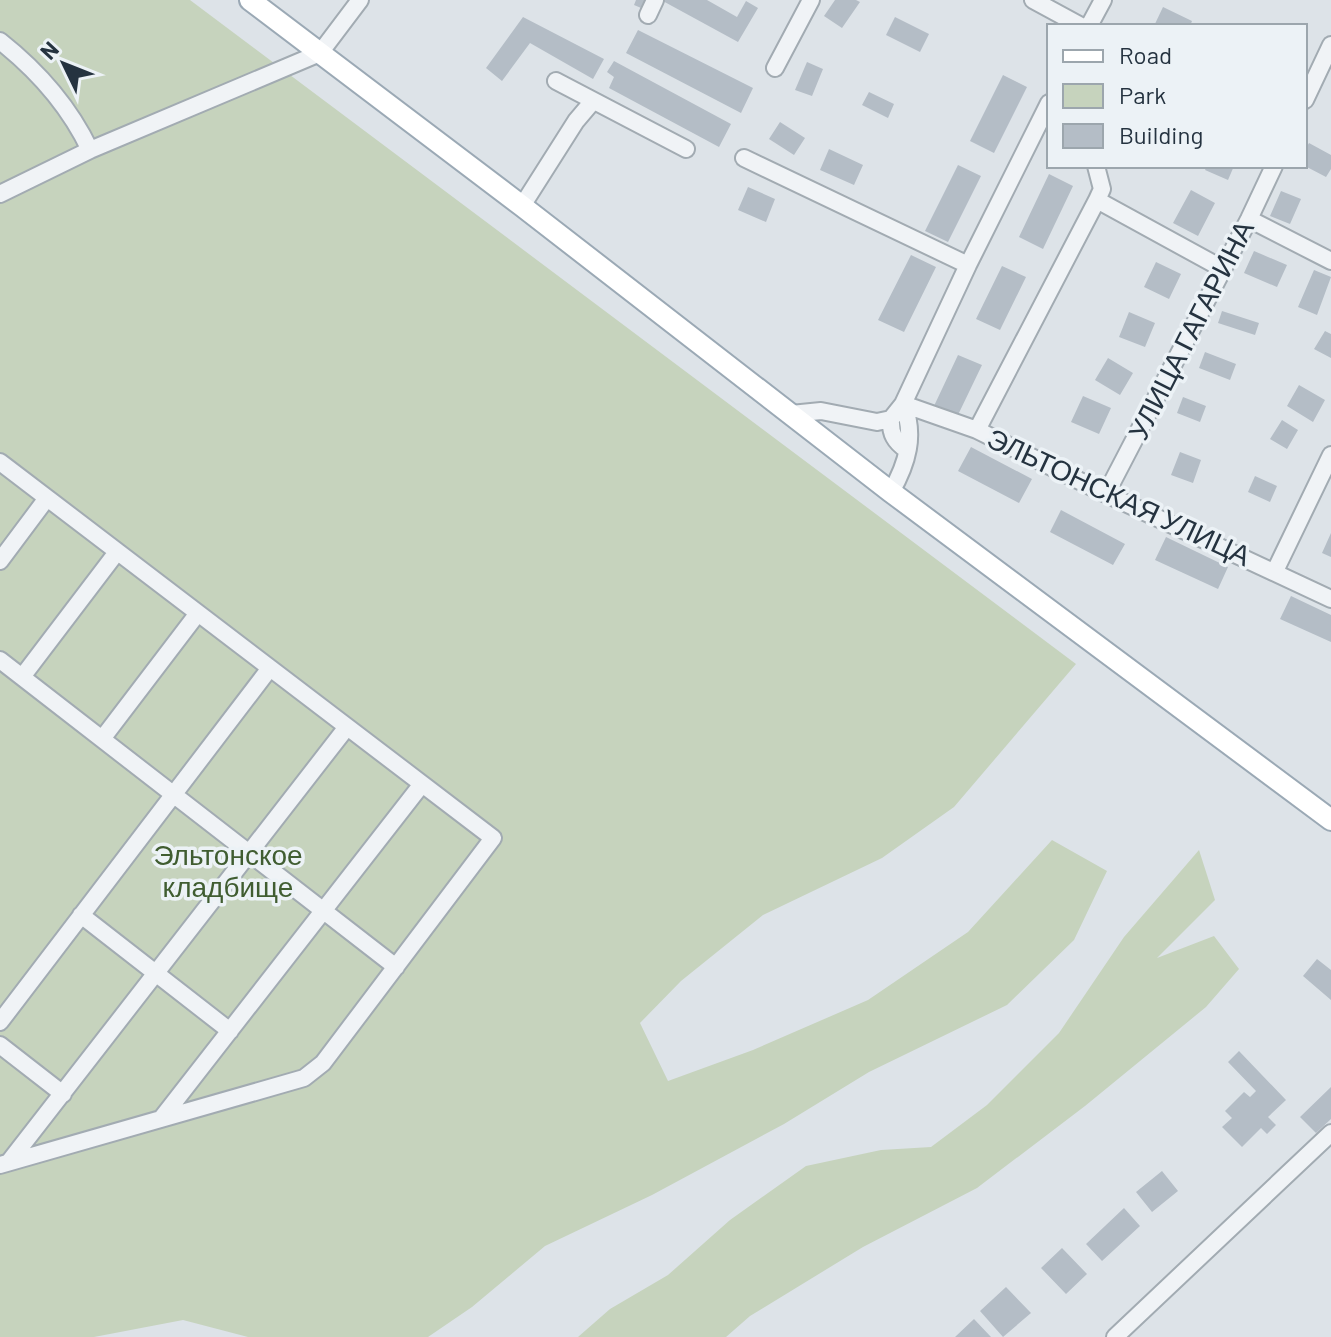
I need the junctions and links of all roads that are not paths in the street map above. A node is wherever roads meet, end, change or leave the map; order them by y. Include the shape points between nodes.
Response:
1 (250, 0) edge
2 (360, 0) edge
3 (811, 0) edge
4 (1033, 0) edge
5 (1103, 0) edge
6 (1077, 24) edge
7 (1090, 24) edge
8 (0, 41) edge
9 (1331, 45) edge
10 (320, 53) junction
11 (775, 68) dead end
12 (556, 81) dead end
13 (1307, 96) edge
14 (593, 101) junction
15 (1047, 107) edge
16 (686, 149) dead end
17 (90, 150) junction
18 (744, 158) dead end
19 (1097, 168) edge
20 (1273, 168) edge
21 (0, 194) edge
22 (1097, 200) junction
23 (522, 206) junction
24 (1249, 219) junction
25 (1331, 261) edge
26 (968, 265) junction
27 (1223, 269) junction
28 (903, 404) junction
29 (791, 414) junction
30 (891, 419) junction
31 (977, 430) junction
32 (907, 450) junction
33 (1331, 455) edge
34 (0, 462) edge
35 (891, 492) junction
36 (1106, 494) junction
37 (47, 498) junction
38 (117, 552) junction
39 (0, 561) edge
40 (1275, 571) junction
41 (1331, 599) edge
42 (198, 613) junction
43 (0, 660) edge
44 (270, 668) junction
45 (22, 677) junction
46 (347, 727) junction
47 (102, 739) junction
48 (422, 784) junction
49 (174, 795) junction
50 (1331, 820) edge
51 (250, 852) junction
52 (324, 910) junction
53 (81, 915) junction
54 (396, 967) junction
55 (156, 973) junction
56 (0, 1022) edge
57 (230, 1031) junction
58 (0, 1045) edge
59 (63, 1094) junction
60 (161, 1119) junction
61 (1331, 1133) edge
62 (5, 1163) edge
63 (1115, 1337) edge

1 - 10 main road
2 - 10 street
3 - 11 street
4 - 6 street
5 - 7 street
8 - 17 street via 46,83
9 - 13 street
10 - 17 street
10 - 23 main road
12 - 14 street
14 - 16 street
14 - 23 street
15 - 26 street
17 - 21 street
18 - 26 street
19 - 22 street via 1102,189
20 - 24 street, УЛИЦА ГАГАРИНА
22 - 27 street
22 - 31 street
23 - 29 main road
24 - 25 street
24 - 27 street, УЛИЦА ГАГАРИНА
26 - 28 street
27 - 36 street, УЛИЦА ГАГАРИНА
28 - 30 street
28 - 31 street, ЭЛЬТОНСКАЯ УЛИЦА
28 - 32 street via 911,421
29 - 30 street via 821,411 877,422
29 - 35 main road
30 - 32 street via 894,439
31 - 36 street, ЭЛЬТОНСКАЯ УЛИЦА
32 - 35 street via 906,466
33 - 40 street
34 - 37 street
35 - 50 main road
36 - 40 street, ЭЛЬТОНСКАЯ УЛИЦА
37 - 38 street
37 - 39 street
38 - 42 street
38 - 45 street
40 - 41 street, ЭЛЬТОНСКАЯ УЛИЦА
42 - 44 street
42 - 47 street
43 - 45 street
44 - 46 street
44 - 49 street
45 - 47 street
46 - 48 street
46 - 51 street
47 - 49 street
48 - 52 street
48 - 54 street via 493,838
49 - 51 street
49 - 53 street
51 - 52 street
51 - 55 street
52 - 54 street
52 - 57 street
53 - 55 street
53 - 56 street
54 - 60 street via 323,1063 304,1078
55 - 57 street
55 - 59 street
57 - 60 street
58 - 59 street
59 - 62 street
60 - 62 street
61 - 63 street

